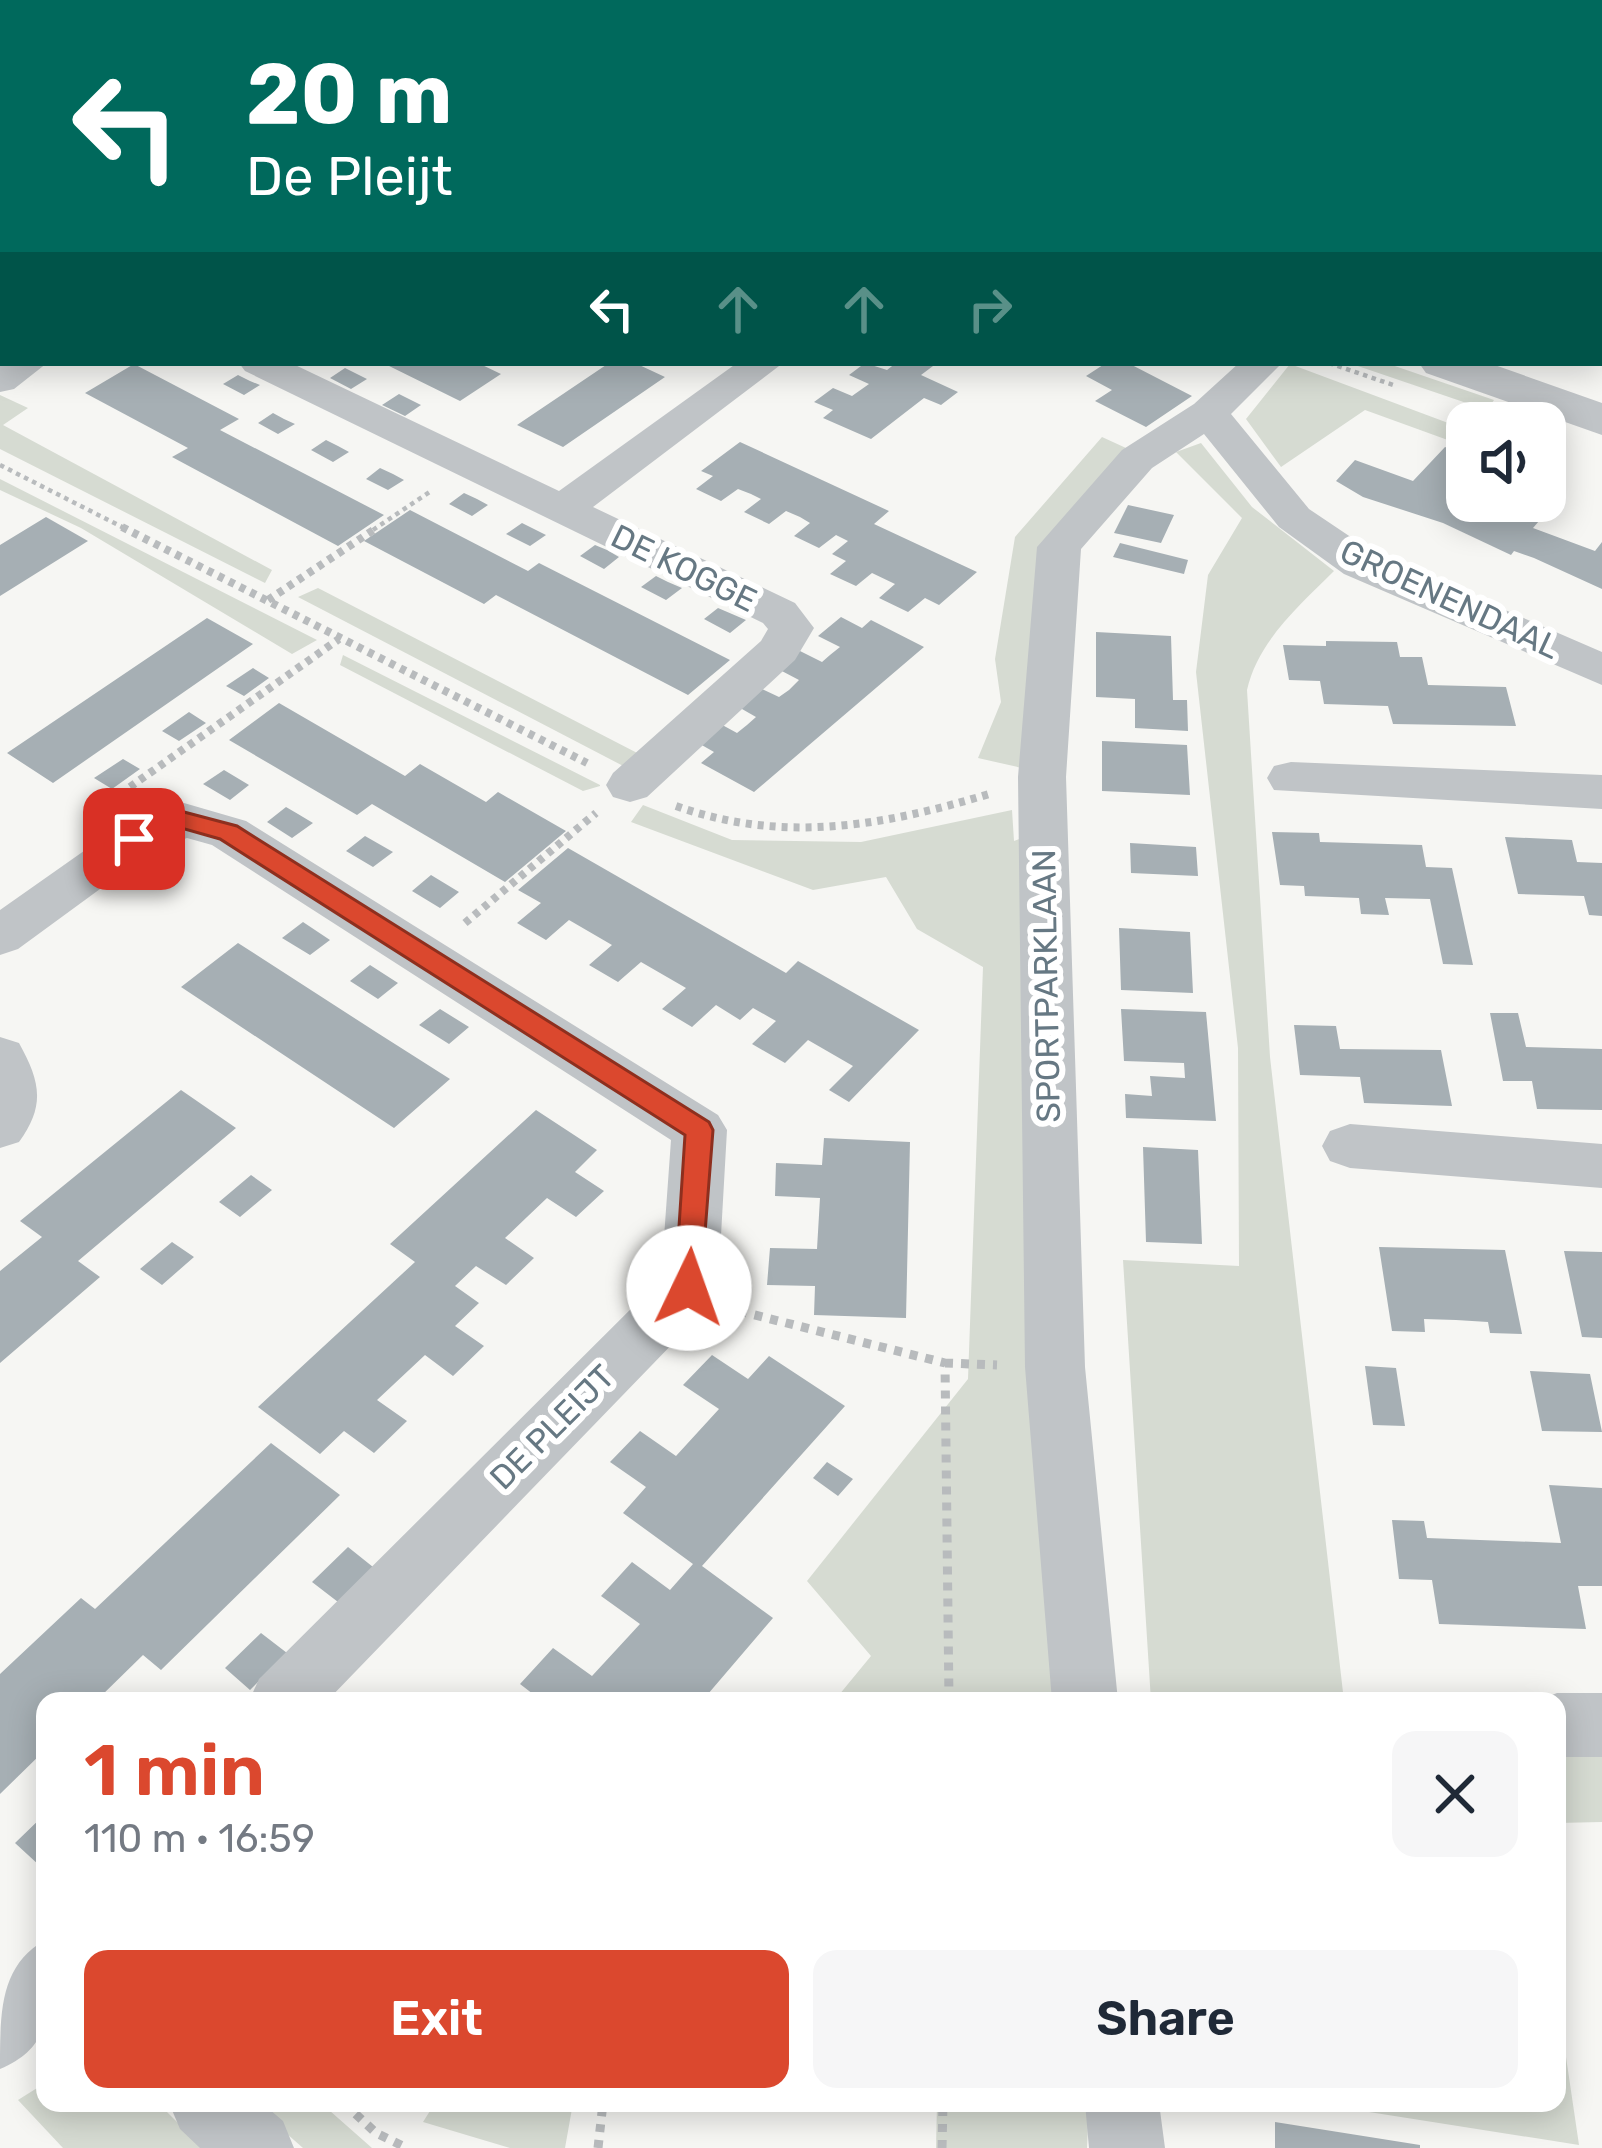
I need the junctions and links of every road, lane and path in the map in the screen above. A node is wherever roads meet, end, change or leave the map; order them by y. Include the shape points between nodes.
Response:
1 (266, 366) edge
2 (759, 366) edge
3 (1259, 366) edge
4 (1450, 366) edge
5 (1208, 412) junction
6 (1602, 420) edge
7 (0, 465) edge
8 (470, 465) junction
9 (562, 509) junction
10 (268, 600) junction
11 (339, 639) junction
12 (1602, 670) edge
13 (1042, 777) junction
14 (1291, 778) dead end
15 (630, 785) junction
16 (1602, 792) edge
17 (113, 800) dead end
18 (0, 936) edge
19 (424, 957) junction
20 (0, 1058) edge
21 (0, 1127) edge
22 (1351, 1146) dead end
23 (1602, 1166) edge
24 (689, 1288) junction
25 (291, 1692) edge
26 (949, 1692) edge
27 (1084, 1692) edge
28 (1566, 1725) edge
29 (1602, 1725) edge
30 (216, 2112) edge
31 (354, 2112) edge
32 (602, 2112) edge
33 (943, 2112) edge
34 (1124, 2112) edge
35 (256, 2148) edge
36 (407, 2148) edge
37 (598, 2148) edge
38 (942, 2148) edge
39 (1126, 2148) edge

1 - 8 street, DE KOGGE
2 - 9 street, DE KOGGE
3 - 5 street, SPORTPARKLAAN
4 - 6 street
5 - 12 street, GROENENDAAL via 1294,518 1360,564
5 - 13 street, SPORTPARKLAAN via 1137,459 1058,547
7 - 10 path
8 - 9 street, DE KOGGE
8 - 10 path
9 - 15 street, DE KOGGE via 779,613 791,628 779,650
10 - 11 path
11 - 15 path
11 - 17 path
13 - 15 path via 934,811 803,833 711,821
13 - 27 street, SPORTPARKLAAN via 1055,1367
14 - 16 street
15 - 19 path
18 - 19 street via 134,839 184,820 229,832
19 - 24 street via 699,1130
20 - 21 street via 14,1083
22 - 23 street
24 - 25 street, DE PLEIJT
24 - 26 path via 730,1309 945,1363
28 - 29 street
30 - 35 street
31 - 36 path
32 - 37 path
33 - 38 path
34 - 39 street

